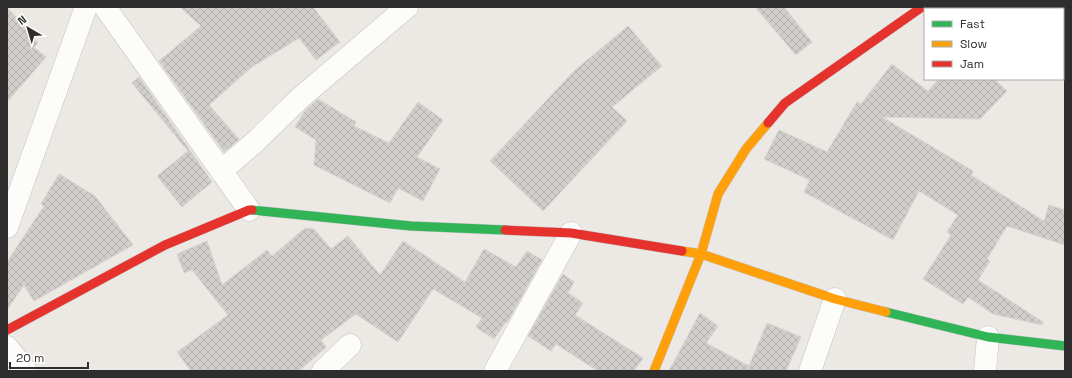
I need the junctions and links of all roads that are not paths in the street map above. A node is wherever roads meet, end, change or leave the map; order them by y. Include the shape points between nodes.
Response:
1 (86, 7) edge
2 (105, 7) edge
3 (407, 7) edge
4 (922, 7) edge
5 (221, 171) junction
6 (249, 210) junction
7 (7, 227) edge
8 (571, 233) junction
9 (701, 254) junction
10 (835, 299) junction
11 (7, 330) edge
12 (988, 337) junction
13 (350, 345) dead end
14 (1065, 346) edge
15 (7, 347) edge
16 (26, 371) edge
17 (323, 371) edge
18 (495, 371) edge
19 (654, 371) edge
20 (810, 371) edge
21 (985, 371) edge

1 - 7 street
2 - 5 street
3 - 5 street via 299,99
4 - 9 street via 785,103 746,149 718,194
5 - 6 street
6 - 8 street via 411,226
6 - 11 street via 165,244
8 - 9 street
8 - 18 street
9 - 10 street
9 - 19 street
10 - 12 street
10 - 20 street
12 - 14 street
12 - 21 street
13 - 17 street
15 - 16 street

